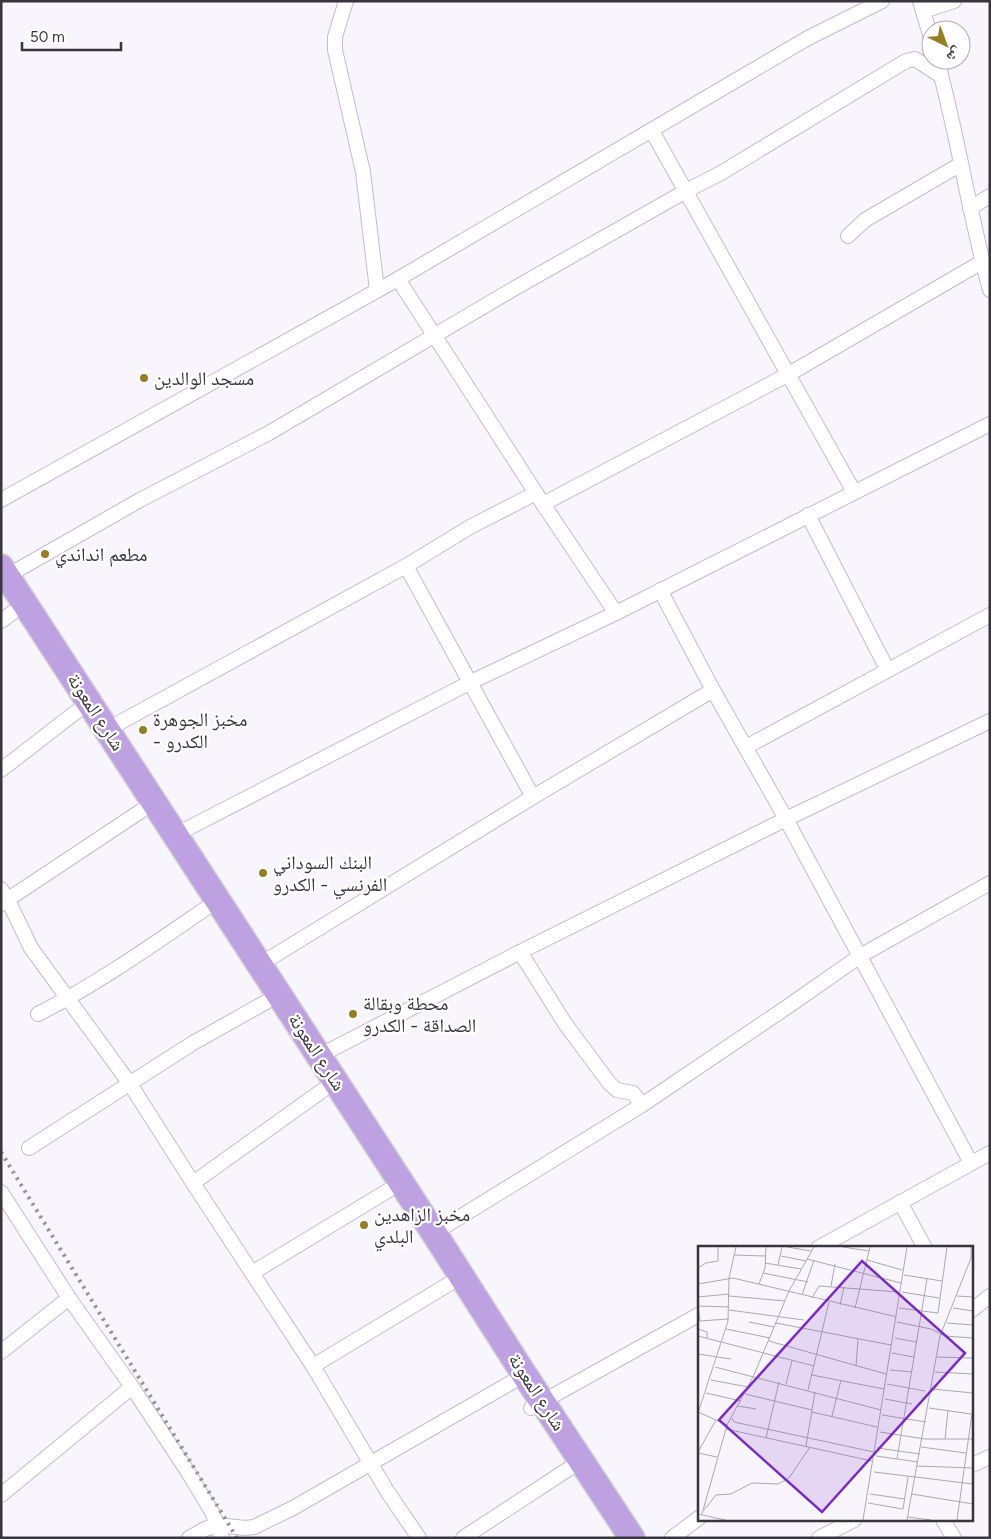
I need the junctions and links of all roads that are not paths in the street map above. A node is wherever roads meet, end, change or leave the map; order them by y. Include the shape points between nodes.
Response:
1 (346, 1) edge
2 (882, 1) edge
3 (954, 1) edge
4 (922, 6) edge
5 (926, 20) edge
6 (940, 70) edge
7 (941, 76) junction
8 (652, 131) junction
9 (961, 164) junction
10 (686, 191) junction
11 (990, 196) edge
12 (970, 208) junction
13 (848, 236) dead end
14 (982, 262) junction
15 (398, 279) junction
16 (377, 290) junction
17 (990, 290) edge
18 (435, 336) junction
19 (789, 374) junction
20 (990, 424) edge
21 (854, 492) junction
22 (540, 498) junction
23 (1, 500) edge
24 (808, 516) junction
25 (406, 566) junction
26 (660, 590) junction
27 (5, 594) edge
28 (616, 613) junction
29 (990, 614) edge
30 (887, 670) junction
31 (470, 682) junction
32 (713, 690) junction
33 (76, 712) junction
34 (990, 721) edge
35 (108, 730) junction
36 (746, 747) junction
37 (1, 770) edge
38 (533, 797) junction
39 (141, 811) junction
40 (786, 819) junction
41 (175, 835) junction
42 (990, 883) edge
43 (4, 898) edge
44 (205, 909) junction
45 (520, 952) junction
46 (860, 956) junction
47 (259, 965) junction
48 (68, 999) junction
49 (266, 1002) junction
50 (38, 1014) dead end
51 (319, 1056) junction
52 (130, 1084) junction
53 (323, 1090) junction
54 (642, 1105) junction
55 (365, 1140) junction
56 (29, 1148) dead end
57 (990, 1153) edge
58 (971, 1163) junction
59 (193, 1183) junction
60 (389, 1190) junction
61 (2, 1194) edge
62 (900, 1202) junction
63 (434, 1233) junction
64 (822, 1246) edge
65 (924, 1246) edge
66 (252, 1273) junction
67 (449, 1284) junction
68 (990, 1296) edge
69 (69, 1298) junction
70 (974, 1308) edge
71 (698, 1315) edge
72 (1, 1352) edge
73 (313, 1366) junction
74 (514, 1381) junction
75 (132, 1387) junction
76 (537, 1405) junction
77 (990, 1457) edge
78 (371, 1464) junction
79 (974, 1464) edge
80 (570, 1468) junction
81 (1, 1494) edge
82 (698, 1518) edge
83 (850, 1522) edge
84 (944, 1522) edge
85 (220, 1531) edge
86 (189, 1538) edge
87 (419, 1538) edge
88 (463, 1538) edge
89 (614, 1538) edge
90 (632, 1538) edge
91 (672, 1538) edge
92 (819, 1538) edge
93 (954, 1538) edge

1 - 16 street via 335,37 335,50 363,172
2 - 8 street via 808,38
3 - 4 street
4 - 5 street
6 - 7 street
7 - 9 street
7 - 10 street via 920,61 909,60
8 - 10 street
8 - 15 street
9 - 12 street
9 - 13 street via 865,220
10 - 18 street
10 - 19 street
11 - 12 street
12 - 14 street
14 - 17 street
14 - 19 street
15 - 16 street
15 - 18 street
16 - 23 street
18 - 22 street
18 - 27 street via 270,433 148,496
19 - 21 street
19 - 22 street
20 - 21 street
21 - 24 street
22 - 25 street via 470,527
22 - 28 street
24 - 26 street
24 - 30 street
25 - 31 street
25 - 35 street
26 - 28 street
26 - 32 street
27 - 33 highway, شارع المعونة
27 - 35 highway, شارع المعونة
28 - 31 street
29 - 30 street
30 - 36 street
31 - 38 street
31 - 41 street
32 - 36 street
32 - 38 street
33 - 37 street
33 - 39 highway, شارع المعونة
34 - 40 street
35 - 41 highway, شارع المعونة
36 - 40 street
38 - 47 street
39 - 43 street
39 - 44 highway, شارع المعونة
40 - 45 street
40 - 46 street
41 - 47 highway, شارع المعونة
42 - 46 street
43 - 48 street via 31,948
44 - 48 street
44 - 49 highway, شارع المعونة
45 - 51 street
45 - 54 street via 575,1038 610,1084 617,1090 633,1093
46 - 54 street
46 - 58 street
47 - 51 highway, شارع المعونة
48 - 50 street
48 - 52 street
49 - 52 street
49 - 53 highway, شارع المعونة
51 - 55 highway, شارع المعونة
52 - 56 street
52 - 59 street
53 - 55 highway, شارع المعونة
53 - 59 street
54 - 63 street
55 - 60 highway, شارع المعونة
55 - 63 highway, شارع المعونة
57 - 58 street
58 - 62 street
59 - 66 street
60 - 66 street
60 - 67 highway, شارع المعونة
61 - 69 street
62 - 64 street
62 - 65 street
63 - 76 highway, شارع المعونة
66 - 73 street
67 - 73 street
67 - 74 highway, شارع المعونة
68 - 70 street
69 - 72 street
69 - 75 street
71 - 76 street
73 - 78 street
74 - 76 highway, شارع المعونة
74 - 78 street
75 - 81 street
75 - 85 street via 188,1472
76 - 80 highway, شارع المعونة
76 - 90 highway, شارع المعونة
77 - 79 street
78 - 85 street via 254,1527
78 - 87 street
80 - 88 street
80 - 89 highway, شارع المعونة
82 - 91 street
83 - 92 street
84 - 93 street
85 - 86 street via 205,1529

